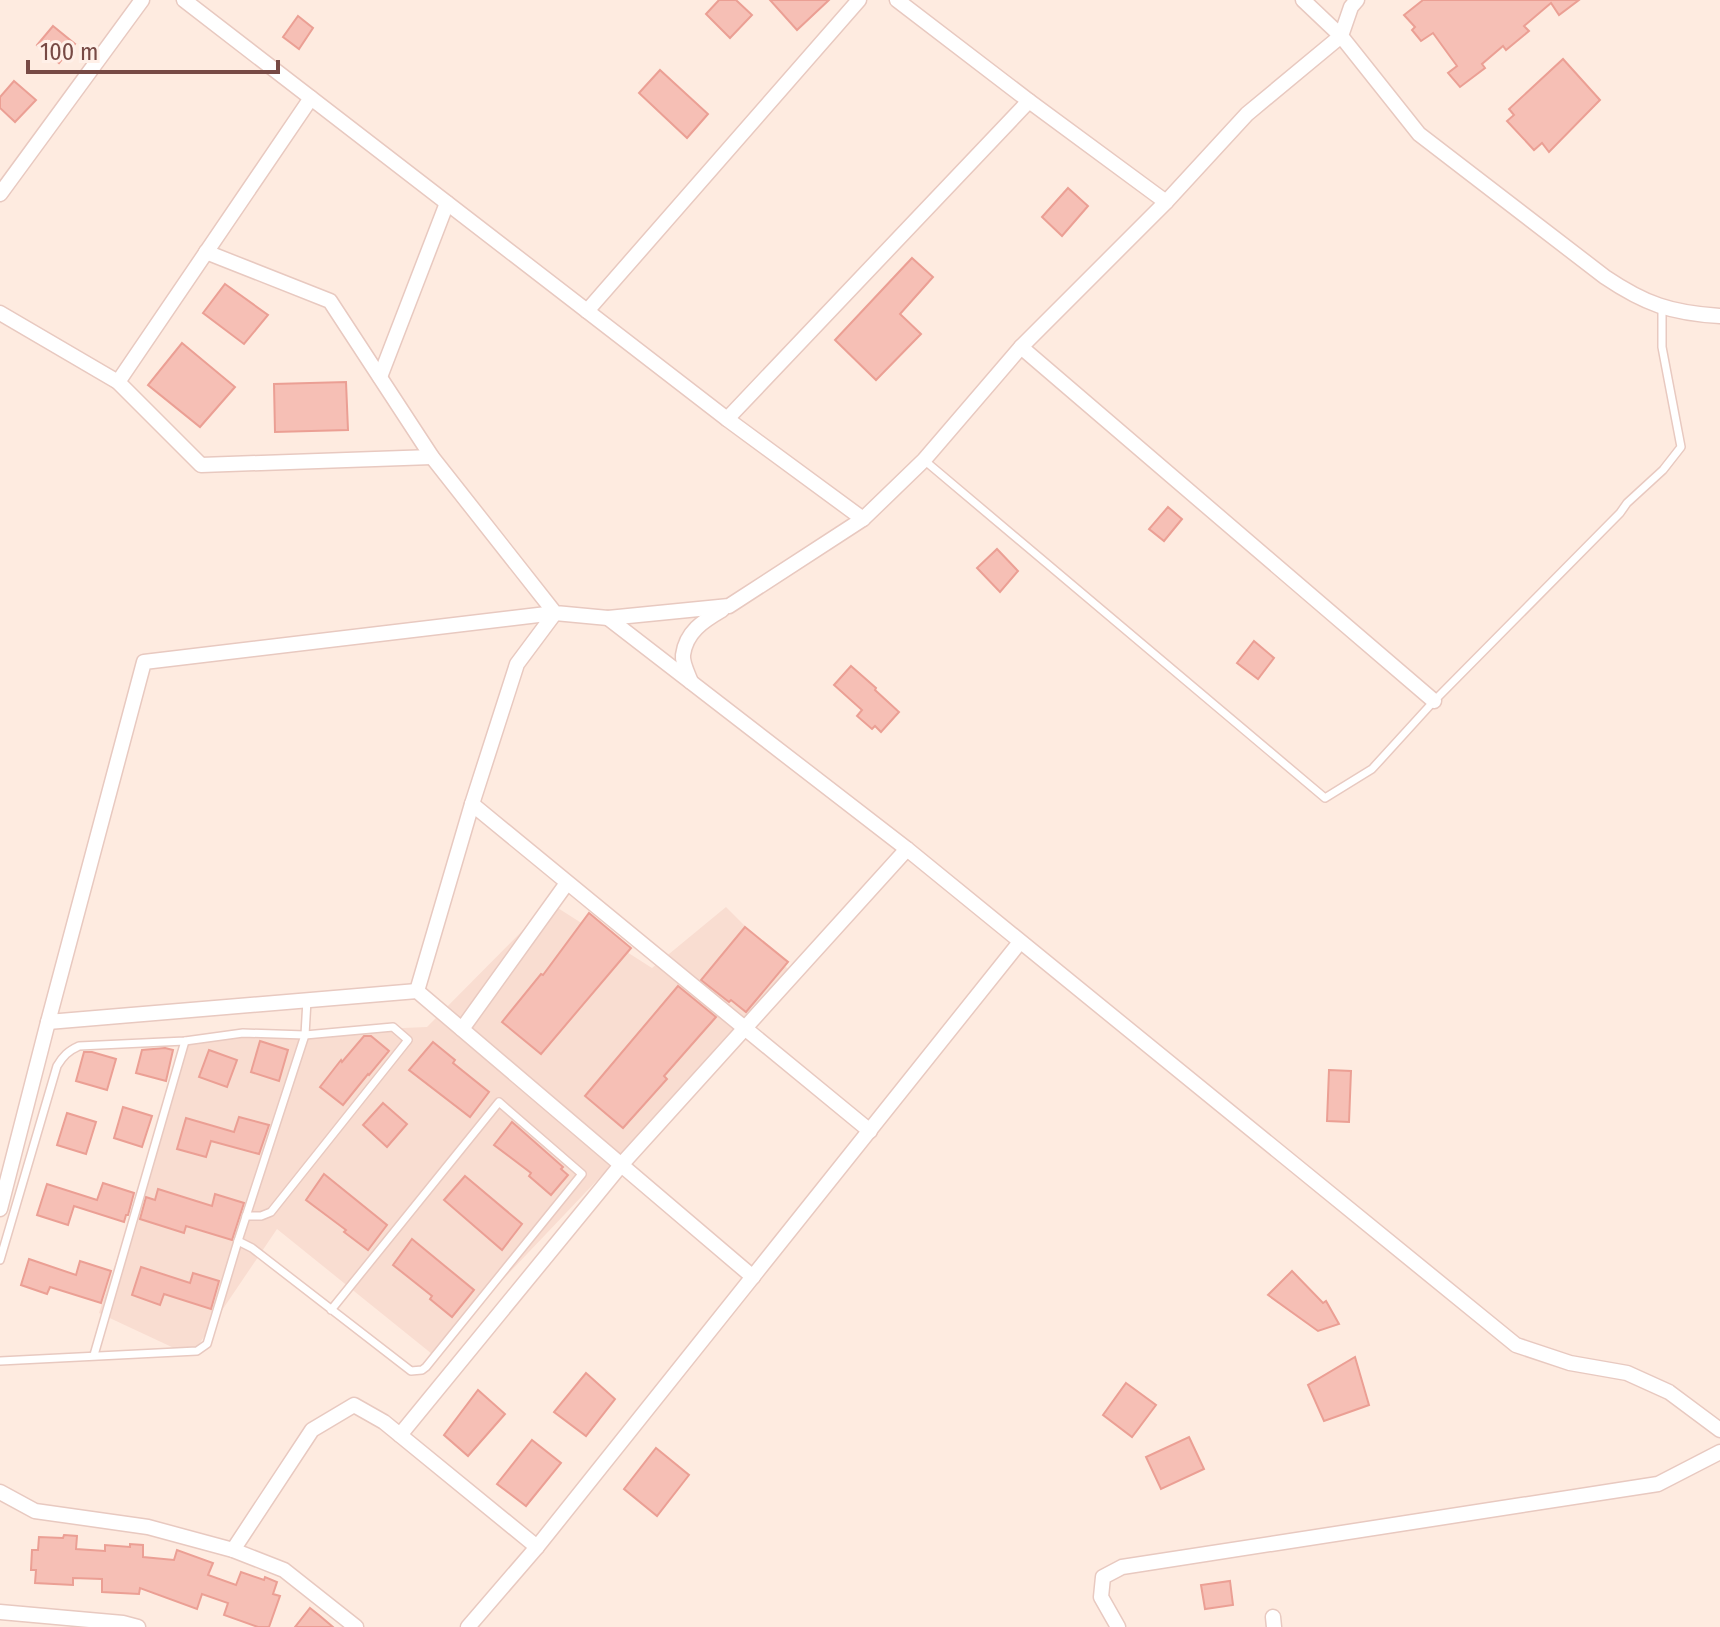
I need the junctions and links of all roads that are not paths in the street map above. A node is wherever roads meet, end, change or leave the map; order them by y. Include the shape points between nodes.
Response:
1 (142, 0) edge
2 (184, 0) edge
3 (859, 0) edge
4 (897, 0) edge
5 (1303, 0) edge
6 (1357, 0) edge
7 (1341, 36) junction
8 (311, 98) junction
9 (1029, 101) junction
10 (0, 194) edge
11 (1166, 202) junction
12 (447, 203) junction
13 (206, 252) junction
14 (1662, 308) junction
15 (587, 311) junction
16 (0, 313) edge
17 (1720, 316) edge
18 (1021, 347) junction
19 (380, 377) junction
20 (118, 382) junction
21 (727, 419) junction
22 (432, 457) junction
23 (924, 460) junction
24 (863, 519) junction
25 (729, 606) junction
26 (555, 613) junction
27 (608, 618) junction
28 (691, 682) junction
29 (1434, 701) junction
30 (472, 804) junction
31 (907, 849) junction
32 (567, 883) junction
33 (1020, 942) junction
34 (417, 991) junction
35 (307, 1000) junction
36 (48, 1022) junction
37 (462, 1029) junction
38 (746, 1029) junction
39 (305, 1035) junction
40 (185, 1041) junction
41 (870, 1131) junction
42 (621, 1165) junction
43 (0, 1209) edge
44 (246, 1216) junction
45 (238, 1241) junction
46 (0, 1260) edge
47 (753, 1277) junction
48 (331, 1310) junction
49 (94, 1355) junction
50 (0, 1361) edge
51 (1720, 1430) edge
52 (400, 1435) junction
53 (1720, 1452) edge
54 (0, 1492) edge
55 (537, 1547) junction
56 (233, 1550) junction
57 (0, 1612) edge
58 (41, 1615) junction
59 (52, 1627) edge
60 (138, 1627) edge
61 (356, 1627) edge
62 (468, 1627) edge
63 (1118, 1627) edge

1 - 10 street
2 - 8 street
3 - 15 street
4 - 9 street
5 - 7 street
6 - 7 street
7 - 11 street via 1247,114
7 - 14 street via 1419,134 1605,277
8 - 12 street
8 - 13 street
9 - 11 street
9 - 21 street
11 - 18 street
12 - 15 street
12 - 19 street
13 - 19 street via 330,301
13 - 20 street
14 - 17 street
14 - 29 lane via 1662,347 1681,447
15 - 21 street
16 - 20 street
18 - 23 street
18 - 29 street
19 - 22 street
20 - 22 street via 201,465
21 - 24 street
22 - 26 street
23 - 24 street
23 - 29 lane via 1325,798 1372,769
24 - 25 street
25 - 27 street
25 - 28 street via 691,632 683,657
26 - 27 street
26 - 30 street via 517,664
26 - 36 street via 144,662
27 - 28 street
28 - 31 street
30 - 32 street
30 - 34 street
31 - 33 street
31 - 38 street
32 - 37 street
32 - 38 street
33 - 41 street
33 - 51 street via 1516,1345 1570,1363 1627,1373 1669,1392
34 - 35 street
34 - 37 street
35 - 36 street
35 - 39 lane
36 - 43 street
37 - 42 street
38 - 41 street
38 - 42 street
39 - 40 lane via 243,1033
39 - 44 lane
39 - 44 lane via 393,1027 408,1040 271,1212
40 - 46 lane via 79,1046 63,1056
40 - 49 lane
41 - 47 street
42 - 47 street
42 - 52 street
44 - 45 lane
45 - 48 lane
45 - 49 lane via 203,1348
47 - 55 street
48 - 48 lane via 411,1371 422,1370 582,1174 499,1102
49 - 50 lane
52 - 55 street
52 - 56 street via 354,1405 312,1430
53 - 63 street via 1658,1484 1122,1567 1103,1577 1101,1597
54 - 56 street via 35,1511 148,1527
55 - 62 street
56 - 61 street via 284,1570
57 - 58 street
58 - 59 street
58 - 60 street

